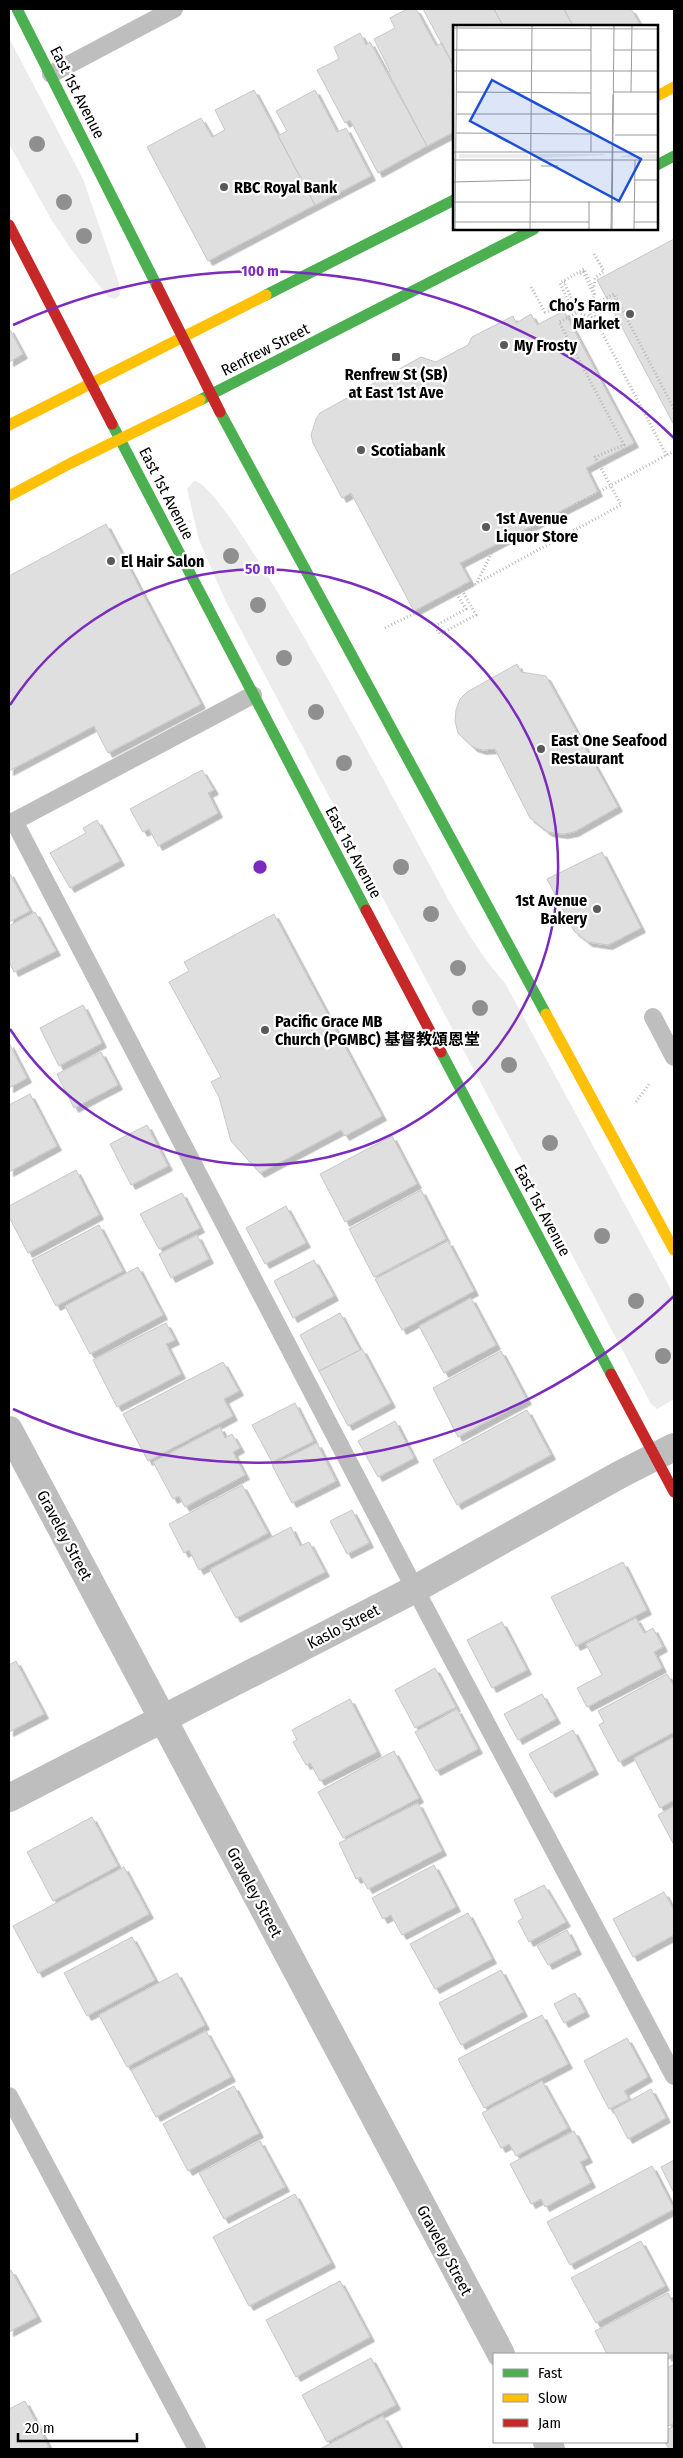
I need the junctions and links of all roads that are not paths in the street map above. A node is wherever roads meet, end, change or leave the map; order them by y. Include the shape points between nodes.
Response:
1 (17, 9) edge
2 (174, 9) edge
3 (51, 74) junction
4 (674, 87) edge
5 (658, 95) edge
6 (674, 156) edge
7 (658, 164) edge
8 (453, 201) edge
9 (9, 225) edge
10 (532, 230) edge
11 (184, 336) junction
12 (92, 382) junction
13 (212, 394) junction
14 (9, 425) edge
15 (121, 438) junction
16 (9, 496) edge
17 (253, 696) junction
18 (11, 823) edge
19 (653, 1017) dead end
20 (674, 1057) edge
21 (674, 1250) edge
22 (9, 1430) edge
23 (665, 1452) edge
24 (674, 1492) edge
25 (415, 1589) junction
26 (163, 1718) junction
27 (9, 1798) edge
28 (674, 2076) edge
29 (9, 2096) edge
30 (500, 2353) edge
31 (197, 2449) edge

1 - 3 main road, East 1st Avenue
2 - 3 lane
3 - 11 main road, East 1st Avenue
4 - 5 main road
6 - 7 main road
8 - 11 main road
9 - 12 main road, East 1st Avenue
10 - 13 main road, Renfrew Street
11 - 12 main road
11 - 13 main road, East 1st Avenue
12 - 14 main road
12 - 15 main road, East 1st Avenue
13 - 15 main road, Renfrew Street
13 - 21 main road, East 1st Avenue
15 - 16 main road, Renfrew Street
15 - 17 main road, East 1st Avenue
17 - 18 lane
17 - 23 main road, East 1st Avenue
18 - 25 lane
19 - 20 lane
22 - 26 street, Graveley Street
23 - 24 main road, East 1st Avenue
23 - 25 street, Kaslo Street
25 - 26 street, Kaslo Street
25 - 28 lane
26 - 27 street, Kaslo Street
26 - 30 street, Graveley Street
29 - 31 lane

